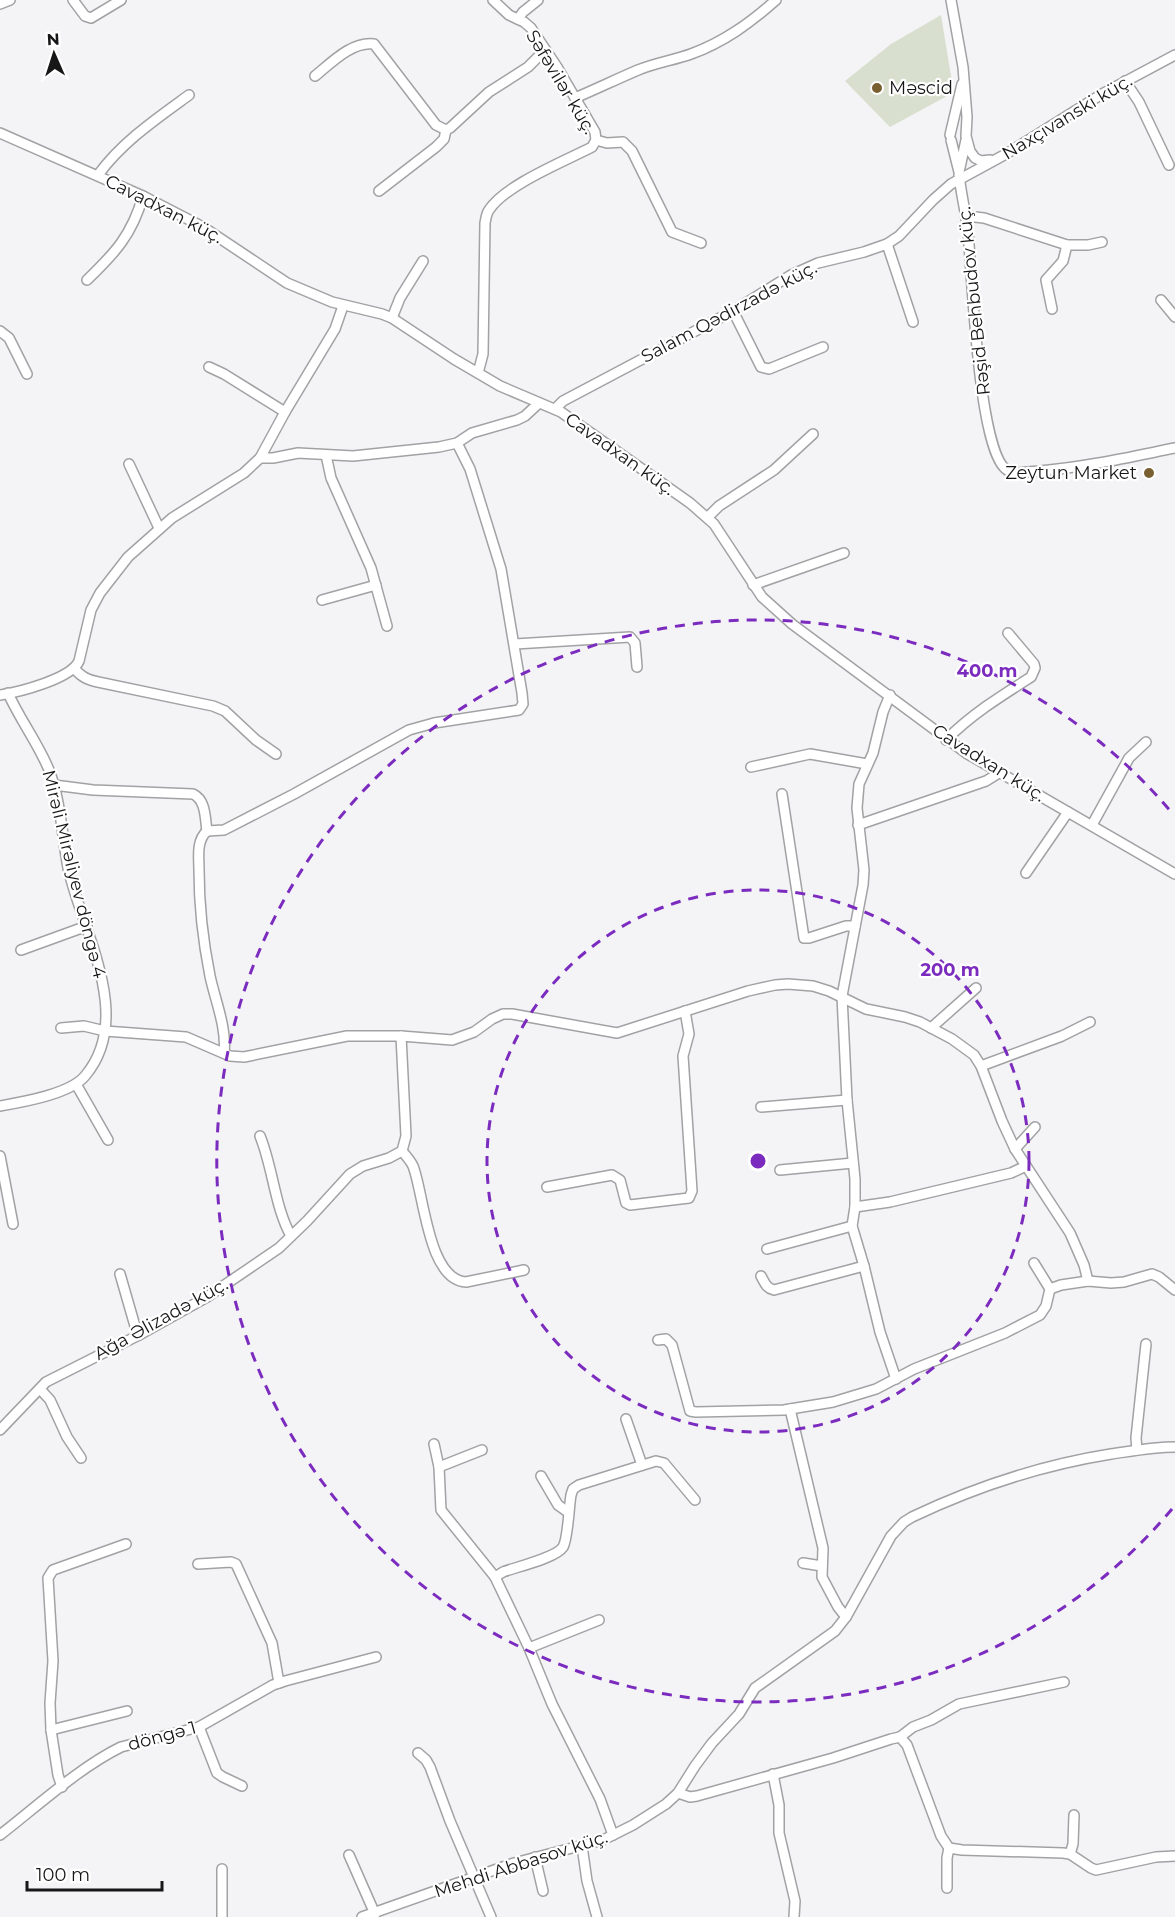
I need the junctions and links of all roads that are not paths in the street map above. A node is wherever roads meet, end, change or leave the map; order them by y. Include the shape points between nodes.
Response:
1 (10, 0) edge
2 (73, 0) edge
3 (121, 0) edge
4 (493, 0) edge
5 (538, 0) edge
6 (776, 0) edge
7 (951, 0) edge
8 (0, 4) edge
9 (518, 19) junction
10 (545, 50) junction
11 (1175, 55) edge
12 (315, 76) dead end
13 (963, 76) junction
14 (1125, 81) junction
15 (189, 96) dead end
16 (575, 98) junction
17 (446, 130) junction
18 (0, 133) edge
19 (951, 137) junction
20 (966, 138) junction
21 (596, 140) junction
22 (996, 159) junction
23 (1169, 165) dead end
24 (98, 175) junction
25 (959, 176) junction
26 (379, 191) dead end
27 (143, 196) junction
28 (966, 216) junction
29 (1102, 242) dead end
30 (701, 243) dead end
31 (887, 244) junction
32 (1068, 245) junction
33 (423, 261) dead end
34 (87, 280) dead end
35 (1161, 300) dead end
36 (343, 306) junction
37 (1052, 309) dead end
38 (733, 311) junction
39 (1175, 317) edge
40 (392, 318) junction
41 (914, 322) dead end
42 (0, 331) edge
43 (823, 347) dead end
44 (209, 367) dead end
45 (478, 373) junction
46 (27, 374) dead end
47 (539, 403) junction
48 (555, 409) junction
49 (285, 412) junction
50 (813, 434) dead end
51 (458, 443) junction
52 (1175, 448) edge
53 (326, 455) junction
54 (260, 458) junction
55 (129, 464) dead end
56 (708, 517) junction
57 (159, 528) junction
58 (844, 553) dead end
59 (376, 585) junction
60 (753, 585) junction
61 (322, 600) dead end
62 (387, 626) dead end
63 (1008, 633) dead end
64 (515, 644) junction
65 (637, 667) dead end
66 (74, 668) junction
67 (4, 694) edge
68 (890, 695) junction
69 (946, 740) junction
70 (1146, 742) dead end
71 (276, 754) dead end
72 (867, 764) junction
73 (751, 767) dead end
74 (999, 772) junction
75 (54, 786) junction
76 (782, 794) dead end
77 (1068, 812) junction
78 (858, 825) junction
79 (1092, 825) junction
80 (207, 831) junction
81 (1026, 873) dead end
82 (1175, 874) edge
83 (87, 926) junction
84 (855, 926) junction
85 (21, 950) dead end
86 (976, 988) dead end
87 (842, 996) junction
88 (686, 1011) junction
89 (1089, 1022) dead end
90 (61, 1028) dead end
91 (931, 1028) junction
92 (105, 1031) junction
93 (401, 1036) junction
94 (224, 1053) junction
95 (981, 1066) junction
96 (76, 1084) junction
97 (847, 1100) junction
98 (0, 1106) edge
99 (761, 1107) dead end
100 (1035, 1127) dead end
101 (260, 1136) dead end
102 (108, 1140) dead end
103 (1016, 1149) junction
104 (402, 1151) junction
105 (0, 1156) edge
106 (853, 1163) junction
107 (1026, 1166) junction
108 (780, 1170) dead end
109 (548, 1187) dead end
110 (855, 1207) junction
111 (14, 1224) dead end
112 (852, 1226) junction
113 (291, 1236) junction
114 (767, 1249) dead end
115 (1034, 1263) dead end
116 (864, 1266) junction
117 (524, 1270) dead end
118 (120, 1274) dead end
119 (761, 1276) dead end
120 (1088, 1281) junction
121 (1050, 1290) junction
122 (1175, 1290) edge
123 (139, 1335) junction
124 (658, 1340) dead end
125 (1146, 1344) dead end
126 (896, 1379) junction
127 (40, 1389) junction
128 (790, 1409) junction
129 (626, 1419) dead end
130 (0, 1430) edge
131 (434, 1444) dead end
132 (1175, 1447) edge
133 (482, 1450) dead end
134 (1137, 1450) junction
135 (81, 1458) dead end
136 (642, 1466) junction
137 (439, 1467) junction
138 (541, 1476) dead end
139 (695, 1500) dead end
140 (568, 1512) junction
141 (126, 1544) dead end
142 (803, 1563) dead end
143 (198, 1564) dead end
144 (822, 1566) junction
145 (495, 1577) junction
146 (846, 1617) junction
147 (599, 1620) dead end
148 (529, 1648) junction
149 (376, 1657) dead end
150 (1064, 1682) dead end
151 (279, 1683) junction
152 (127, 1711) dead end
153 (199, 1727) junction
154 (51, 1730) junction
155 (900, 1737) junction
156 (418, 1754) dead end
157 (773, 1774) junction
158 (62, 1786) junction
159 (242, 1786) dead end
160 (678, 1793) junction
161 (1074, 1815) dead end
162 (0, 1835) edge
163 (613, 1835) junction
164 (582, 1846) junction
165 (949, 1848) junction
166 (1070, 1854) junction
167 (349, 1856) dead end
168 (1175, 1856) edge
169 (535, 1857) junction
170 (222, 1869) dead end
171 (475, 1876) junction
172 (947, 1888) dead end
173 (543, 1891) dead end
174 (375, 1914) junction
175 (222, 1917) edge
176 (362, 1917) edge
177 (491, 1917) edge
178 (597, 1917) edge
179 (794, 1917) edge

1 - 8 street
2 - 3 street via 91,18
4 - 9 street, Səfəvilər küç.
5 - 9 street
6 - 16 street via 733,35 713,45 637,70
7 - 13 street
9 - 10 street, Səfəvilər küç. via 531,28
10 - 16 street, Səfəvilər küç.
10 - 17 street
11 - 14 street, Naxçıvanski küç.
12 - 17 street via 358,46 374,44 436,125
13 - 19 street
13 - 20 street
14 - 22 street, Naxçıvanski küç.
14 - 23 street
15 - 24 street via 140,131
16 - 21 street, Səfəvilər küç.
17 - 26 street via 436,147
18 - 24 street, Cavadxan küç.
19 - 20 street via 953,131 960,129
19 - 25 street, Rəşid Behbudov küç.
20 - 22 street via 975,158 984,162
20 - 25 street
21 - 30 street via 623,142 632,151 672,232
21 - 45 street, Səfəvilər küç. via 592,147 516,186 488,211 483,354
22 - 25 street, Naxçıvanski küç.
24 - 27 street, Cavadxan küç.
25 - 28 street, Rəşid Behbudov küç.
25 - 31 street, Salam Qədirzadə küç.
27 - 34 street via 130,231
27 - 36 street, Cavadxan küç. via 222,238 277,278
28 - 32 street
28 - 52 street, Rəşid Behbudov küç. via 979,372 1000,466 1014,473 1064,468
29 - 32 street
31 - 38 street, Salam Qədirzadə küç. via 804,268
31 - 41 street
32 - 37 street via 1063,261 1046,280
33 - 40 street
35 - 39 street
36 - 40 street, Cavadxan küç.
36 - 49 street via 335,329
38 - 43 street via 761,367 769,369
38 - 48 street, Salam Qədirzadə küç. via 563,401
40 - 45 street, Cavadxan küç.
42 - 46 street via 9,338
44 - 49 street
45 - 47 street, Cavadxan küç.
47 - 48 street, Cavadxan küç.
47 - 51 street via 517,420 472,433
48 - 56 street, Cavadxan küç.
49 - 54 street
50 - 56 street via 774,470
51 - 53 street via 377,454
51 - 64 street via 498,554
53 - 54 street via 298,453
53 - 59 street via 331,477
54 - 57 street via 244,473
55 - 57 street
56 - 60 street, Cavadxan küç.
57 - 66 street via 128,557 100,593
58 - 60 street
59 - 61 street
59 - 62 street
60 - 68 street, Cavadxan küç. via 792,624
63 - 69 street via 1034,664 1034,673 984,707
64 - 65 street via 630,637
64 - 80 street via 523,704 519,710 409,730 224,830
66 - 67 street
66 - 71 street via 88,680 225,711
67 - 75 street, Mirəli Mirəliyev döngə 4 via 42,753
68 - 69 street, Cavadxan küç.
68 - 72 street
69 - 74 street, Cavadxan küç.
70 - 79 street via 1129,759
72 - 73 street via 810,754
72 - 78 street via 859,784
74 - 77 street, Cavadxan küç.
74 - 78 street via 986,782
75 - 80 street via 194,794 202,802
75 - 83 street, Mirəli Mirəliyev döngə 4 via 69,870
76 - 84 street via 804,938
77 - 79 street, Cavadxan küç.
77 - 81 street
78 - 84 street via 864,870
79 - 82 street, Cavadxan küç.
80 - 94 street via 199,847 200,915
83 - 85 street
83 - 92 street, Mirəli Mirəliyev döngə 4 via 101,980
84 - 87 street
86 - 91 street
87 - 88 street via 813,986 775,985
87 - 91 street via 866,1009 905,1017
87 - 97 street
88 - 93 street via 617,1033 503,1014 452,1040
88 - 109 street via 689,1034 683,1056 691,1196 630,1205 620,1180 612,1175
89 - 95 street
90 - 92 street via 84,1026
91 - 95 street via 963,1046
92 - 94 street via 186,1037
92 - 96 street, Mirəli Mirəliyev döngə 4 via 95,1062
93 - 94 street via 347,1036 244,1057
93 - 104 street via 406,1136
95 - 103 street
96 - 98 street
96 - 102 street
97 - 99 street
97 - 106 street
100 - 103 street
101 - 113 street
103 - 107 street
104 - 113 street, Ağa Əlizadə küç. via 350,1174
104 - 117 street via 412,1164 428,1232 449,1275 457,1282 466,1282
105 - 111 street
106 - 108 street
106 - 110 street
107 - 110 street via 1011,1173
107 - 120 street via 1070,1233
110 - 112 street
112 - 114 street
112 - 116 street
113 - 123 street, Ağa Əlizadə küç. via 207,1297
115 - 121 street
116 - 119 street via 774,1290 766,1286
116 - 126 street
118 - 123 street
120 - 121 street
120 - 122 street via 1124,1282 1152,1275
121 - 126 street via 1040,1315
123 - 127 street, Ağa Əlizadə küç. via 52,1379
124 - 128 street via 666,1339 672,1344 690,1410
125 - 134 street
126 - 128 street via 851,1398
127 - 130 street, Ağa Əlizadə küç.
127 - 135 street
128 - 144 street via 824,1548
129 - 136 street
131 - 137 street
132 - 134 street, Mehdi Abbasov küç.
133 - 137 street
134 - 146 street, Mehdi Abbasov küç. via 989,1484 912,1517 891,1536
136 - 139 street via 656,1461 664,1463
136 - 140 street via 579,1485 573,1489
137 - 145 street via 441,1510
138 - 140 street via 554,1499
140 - 145 street via 563,1547 555,1554
141 - 154 street via 53,1570 48,1578 53,1661
142 - 144 street
143 - 151 street via 236,1564 272,1643
144 - 146 street via 822,1577
145 - 148 street
146 - 160 street, Mehdi Abbasov küç. via 827,1638 755,1688
147 - 148 street
148 - 163 street
149 - 151 street, döngə 1
150 - 155 street via 959,1704
151 - 153 street, döngə 1
152 - 154 street
153 - 158 street, döngə 1 via 121,1747
153 - 159 street via 217,1773
154 - 158 street
155 - 157 street
155 - 165 street via 907,1745
156 - 171 street via 430,1767
157 - 160 street via 697,1796
157 - 179 street via 779,1805 778,1833 795,1901
158 - 162 street, döngə 1
160 - 163 street, Mehdi Abbasov küç. via 648,1816
161 - 166 street
163 - 164 street, Mehdi Abbasov küç.
164 - 169 street, Mehdi Abbasov küç.
164 - 178 street
165 - 166 street
165 - 172 street
166 - 168 street via 1096,1870
167 - 174 street
169 - 171 street, Mehdi Abbasov küç.
169 - 173 street
170 - 175 street
171 - 174 street, Mehdi Abbasov küç.
171 - 177 street
174 - 176 street, Mehdi Abbasov küç.

